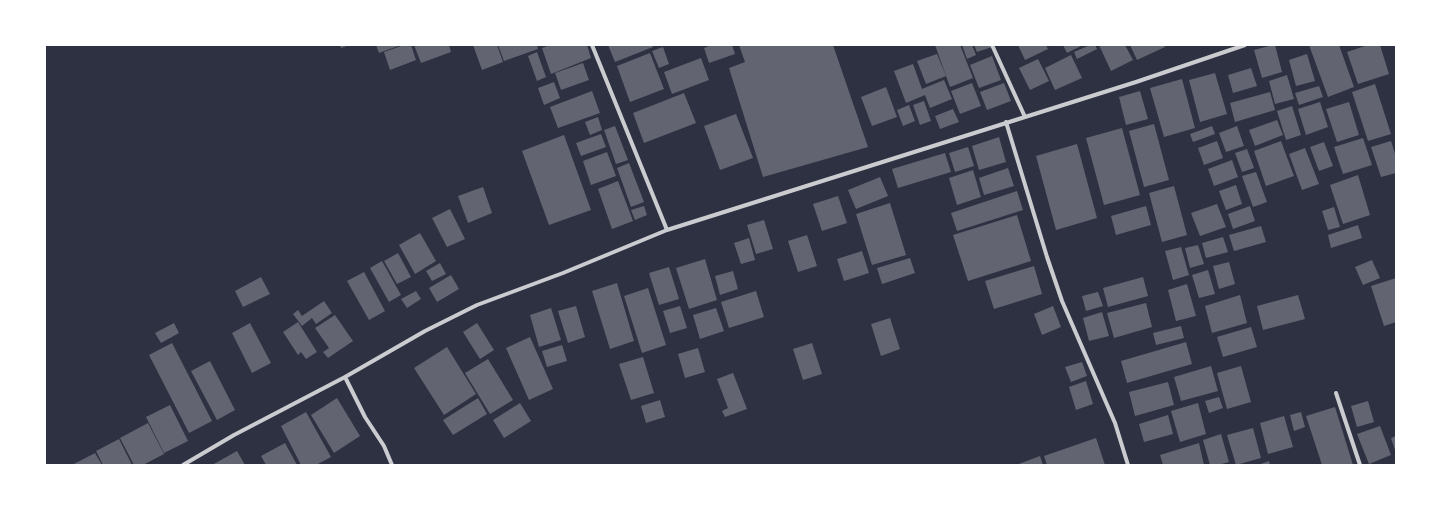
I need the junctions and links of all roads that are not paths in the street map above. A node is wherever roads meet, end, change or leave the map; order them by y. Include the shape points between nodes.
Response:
1 (592, 45) edge
2 (992, 45) edge
3 (1245, 45) edge
4 (1025, 117) junction
5 (1006, 122) junction
6 (667, 230) junction
7 (345, 377) junction
8 (1336, 393) dead end
9 (184, 465) edge
10 (392, 465) edge
11 (1128, 465) edge
12 (1360, 465) edge

1 - 6 street
2 - 4 street
3 - 4 street
4 - 5 street
5 - 6 street
5 - 11 street via 1062,301 1115,422
6 - 7 street via 477,305
7 - 9 street
7 - 10 street
8 - 12 street

